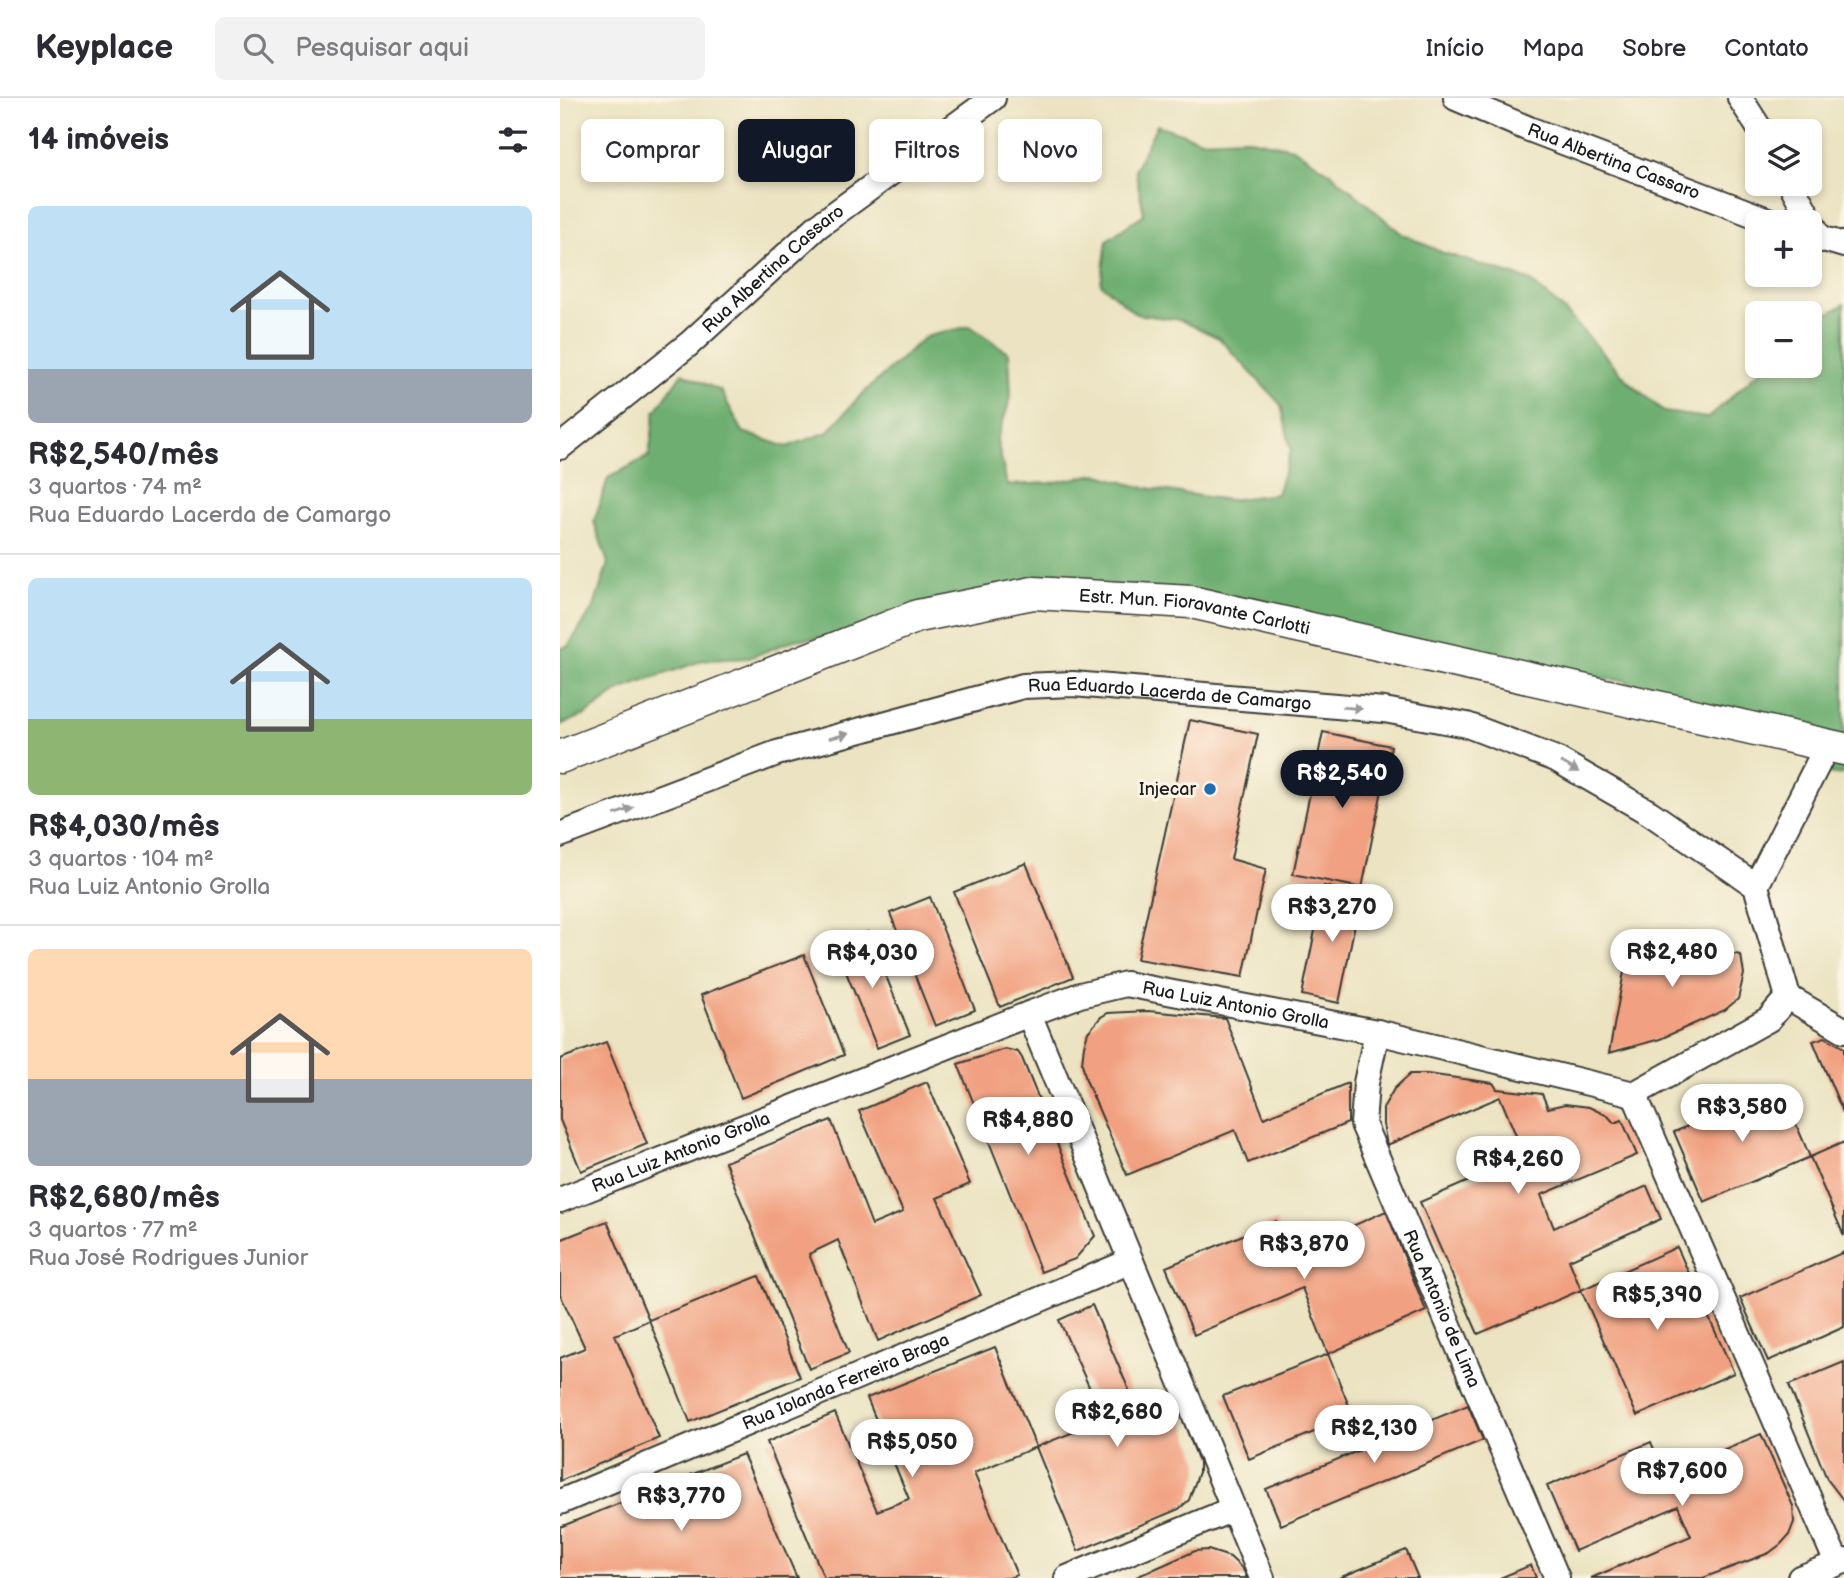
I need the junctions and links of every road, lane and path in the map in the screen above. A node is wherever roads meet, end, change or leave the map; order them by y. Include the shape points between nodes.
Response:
1 (993, 98) edge
2 (1456, 98) edge
3 (1740, 98) edge
4 (1759, 98) edge
5 (1753, 119) edge
6 (1764, 119) edge
7 (1798, 196) edge
8 (1745, 211) edge
9 (1825, 240) edge
10 (560, 447) edge
11 (1836, 747) edge
12 (560, 757) edge
13 (560, 835) edge
14 (1756, 886) junction
15 (1788, 997) junction
16 (1029, 1014) junction
17 (1844, 1030) edge
18 (1377, 1032) junction
19 (1634, 1094) junction
20 (560, 1200) edge
21 (1131, 1261) junction
22 (560, 1502) edge
23 (1233, 1508) junction
24 (1841, 1562) edge
25 (1067, 1578) edge
26 (1262, 1578) edge
27 (1557, 1578) edge
28 (1800, 1578) edge

1 - 10 street, Rua Albertina Cassaro via 818,226 689,344
2 - 8 street, Rua Albertina Cassaro
3 - 5 street
4 - 6 street
7 - 9 street
11 - 12 street, Estr. Mun. Fioravante Carlotti via 1191,602 1033,593 918,616
11 - 14 street
13 -> 14 street, Rua Eduardo Lacerda de Camargo via 777,753 1023,686 1073,684 1384,710 1467,725 1556,760 1650,813
14 - 15 street
15 - 17 street
15 - 19 street via 1769,1019
16 - 18 street, Rua Luiz Antonio Grolla via 1126,984
16 - 20 street, Rua Luiz Antonio Grolla
16 - 21 street
18 - 19 street, Rua Luiz Antonio Grolla
18 - 27 street, Rua Antonio de Lima via 1363,1124
19 - 24 street
21 - 22 street, Rua Iolanda Ferreira Braga
21 - 23 street
23 - 25 street
23 - 26 street
24 - 28 street

